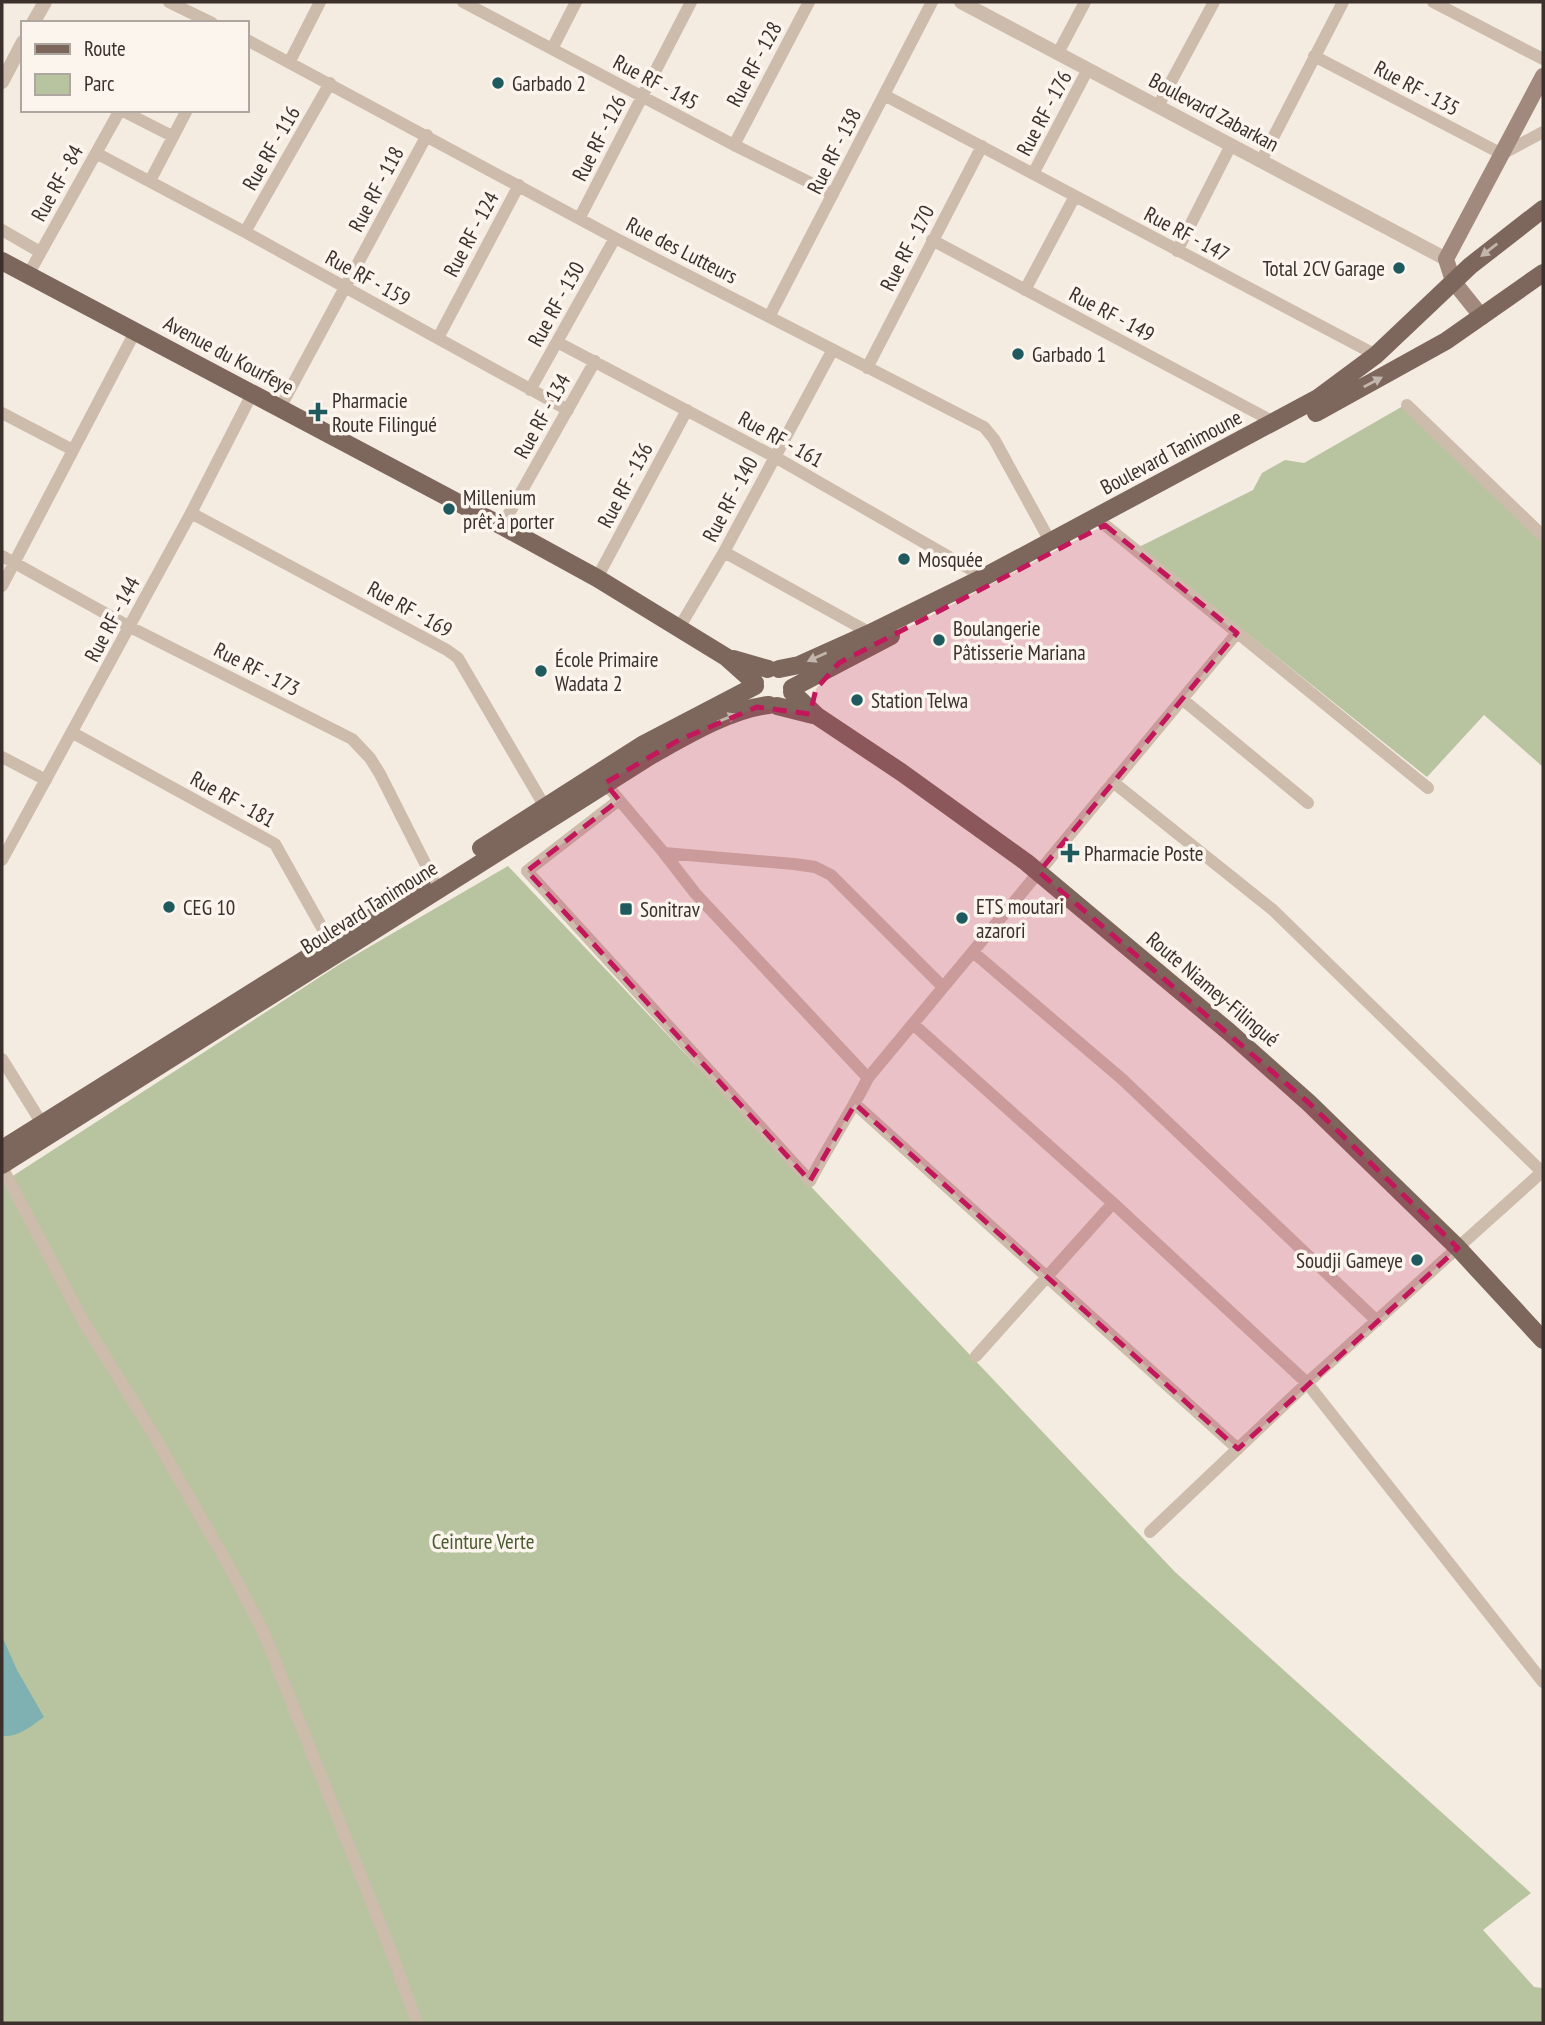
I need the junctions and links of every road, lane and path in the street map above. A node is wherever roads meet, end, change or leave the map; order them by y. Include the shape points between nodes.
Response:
1 (45, 2) edge
2 (320, 2) edge
3 (463, 2) edge
4 (576, 2) edge
5 (691, 2) edge
6 (809, 2) edge
7 (932, 2) edge
8 (961, 2) edge
9 (1085, 2) edge
10 (1214, 2) edge
11 (1343, 2) edge
12 (1433, 2) edge
13 (178, 4) edge
14 (34, 21) edge
15 (208, 21) edge
16 (248, 40) edge
17 (552, 49) junction
18 (21, 50) edge
19 (1058, 53) junction
20 (1314, 56) junction
21 (1543, 59) edge
22 (290, 61) junction
23 (1088, 69) junction
24 (1543, 76) edge
25 (2, 82) edge
26 (330, 83) junction
27 (884, 95) junction
28 (642, 96) junction
29 (1158, 106) junction
30 (120, 112) edge
31 (125, 112) edge
32 (186, 112) edge
33 (1543, 132) edge
34 (427, 135) junction
35 (172, 136) junction
36 (734, 145) junction
37 (1231, 145) junction
38 (982, 146) junction
39 (96, 153) junction
40 (1502, 155) junction
41 (1261, 161) junction
42 (1033, 174) junction
43 (149, 181) junction
44 (519, 185) junction
45 (833, 194) junction
46 (1075, 196) junction
47 (1543, 209) edge
48 (580, 217) junction
49 (2, 230) edge
50 (245, 232) junction
51 (615, 238) junction
52 (933, 240) junction
53 (1177, 251) junction
54 (40, 252) junction
55 (1446, 259) junction
56 (2, 261) edge
57 (1543, 273) edge
58 (28, 275) junction
59 (1453, 281) junction
60 (345, 286) junction
61 (1025, 290) junction
62 (769, 317) junction
63 (1482, 317) junction
64 (135, 332) junction
65 (438, 338) junction
66 (556, 342) junction
67 (832, 351) junction
68 (1376, 355) junction
69 (595, 361) junction
70 (867, 368) junction
71 (530, 390) junction
72 (252, 394) junction
73 (1406, 405) dead end
74 (279, 408) junction
75 (568, 410) junction
76 (687, 410) junction
77 (2, 413) edge
78 (1274, 422) junction
79 (73, 450) junction
80 (775, 457) junction
81 (191, 513) junction
82 (1105, 525) junction
83 (502, 526) junction
84 (1543, 537) edge
85 (1051, 543) junction
86 (724, 552) junction
87 (2, 556) edge
88 (14, 562) junction
89 (984, 577) junction
90 (597, 578) junction
91 (2, 586) edge
92 (130, 627) junction
93 (680, 628) junction
94 (1237, 633) junction
95 (868, 634) junction
96 (726, 657) junction
97 (839, 663) junction
98 (773, 669) junction
99 (755, 685) junction
100 (792, 690) junction
101 (1182, 699) junction
102 (773, 705) junction
103 (817, 716) junction
104 (73, 733) junction
105 (2, 757) edge
106 (46, 780) junction
107 (1113, 782) junction
108 (606, 783) junction
109 (1428, 788) dead end
110 (619, 800) junction
111 (1308, 803) dead end
112 (545, 807) junction
113 (664, 853) junction
114 (2, 860) edge
115 (1039, 872) junction
116 (433, 879) junction
117 (361, 931) junction
118 (330, 943) junction
119 (973, 952) junction
120 (943, 987) junction
121 (913, 1024) junction
122 (2, 1059) edge
123 (868, 1078) junction
124 (855, 1104) junction
125 (48, 1132) junction
126 (2, 1149) edge
127 (2, 1166) edge
128 (1543, 1172) edge
129 (1113, 1203) junction
130 (1458, 1248) junction
131 (1047, 1277) junction
132 (1377, 1321) junction
133 (1543, 1340) edge
134 (976, 1356) dead end
135 (1307, 1383) junction
136 (1238, 1448) junction
137 (1150, 1532) dead end
138 (1543, 1682) edge
139 (417, 2023) edge

1 - 14 street
2 - 22 street
3 - 17 street, Rue RF - 145
4 - 17 street
5 - 28 street, Rue RF - 126
6 - 36 street, Rue RF - 128
7 - 27 street, Rue RF - 138
8 - 19 street, Boulevard Zabarkan
9 - 19 street
10 - 29 street
11 - 20 street
12 - 21 street
13 - 15 street
16 - 22 street, Rue des Lutteurs
17 - 28 street, Rue RF - 145
18 - 25 street
19 - 23 street, Boulevard Zabarkan
20 - 40 street, Rue RF - 135
20 - 41 street
22 - 26 street, Rue des Lutteurs
23 - 29 street, Boulevard Zabarkan
23 - 42 street, Rue RF - 176
24 - 40 main road
26 - 34 street, Rue des Lutteurs
26 - 50 street, Rue RF - 116
27 - 38 street, Rue RF - 147
27 - 45 street, Rue RF - 138
28 - 36 street, Rue RF - 145
28 - 48 street, Rue RF - 126
29 - 37 street, Boulevard Zabarkan
30 - 39 street, Rue RF - 84
31 - 35 street
32 - 35 street
33 - 40 street
34 - 44 street, Rue des Lutteurs
34 - 60 street, Rue RF - 118
35 - 43 street
36 - 45 street, Rue RF - 145
37 - 41 street, Boulevard Zabarkan
37 - 53 street
38 - 42 street, Rue RF - 147
38 - 52 street, Rue RF - 170
39 - 43 street, Rue RF - 159
39 - 54 street, Rue RF - 84
40 - 55 main road
41 - 55 street, Boulevard Zabarkan
42 - 46 street, Rue RF - 147
43 - 50 street, Rue RF - 159
44 - 48 street, Rue des Lutteurs
44 - 65 street, Rue RF - 124
45 - 62 street, Rue RF - 138
46 - 53 street, Rue RF - 147
46 - 61 street
47 -> 59 main road, Boulevard Tanimoune
48 - 51 street, Rue des Lutteurs
49 - 54 street
50 - 60 street, Rue RF - 159
51 - 62 street, Rue des Lutteurs
51 - 66 street, Rue RF - 130
52 - 61 street, Rue RF - 149
52 - 70 street, Rue RF - 170
53 - 68 street, Rue RF - 147
54 - 58 street, Rue RF - 84
55 - 59 main road
56 - 58 main road, Avenue du Kourfeye
57 - 63 main road, Boulevard Tanimoune
58 - 64 main road, Avenue du Kourfeye
59 - 63 main road
59 - 68 main road, Boulevard Tanimoune
60 - 65 street, Rue RF - 159
60 - 74 street, Rue RF - 118
61 - 78 street, Rue RF - 149
62 - 67 street, Rue des Lutteurs
82 -> 63 main road, Boulevard Tanimoune via 1401,367
64 - 72 main road, Avenue du Kourfeye
64 - 79 street
65 - 71 street, Rue RF - 159
66 - 69 street, Rue RF - 161
66 - 71 street, Rue RF - 130
67 - 70 street, Rue des Lutteurs
67 - 80 street, Rue RF - 140
68 - 78 main road, Boulevard Tanimoune via 1333,389
69 - 75 street, Rue RF - 134
69 - 76 street, Rue RF - 161
70 - 85 street, Rue des Lutteurs via 984,427
71 - 75 street, Rue RF - 159
72 - 74 main road, Avenue du Kourfeye
72 - 81 street, Rue RF - 144
73 - 84 street
74 - 83 main road, Avenue du Kourfeye
75 - 83 street, Rue RF - 134
76 - 80 street, Rue RF - 161
76 - 90 street, Rue RF - 136
77 - 79 street
78 - 85 main road, Boulevard Tanimoune
79 - 88 street
80 - 86 street, Rue RF - 140
80 - 89 street, Rue RF - 161
81 - 92 street, Rue RF - 144
81 - 112 street, Rue RF - 169 via 458,658
82 - 94 street
82 - 97 main road, Boulevard Tanimoune
83 - 90 main road, Avenue du Kourfeye
85 - 89 main road, Boulevard Tanimoune
86 - 93 street, Rue RF - 140
86 - 95 street
87 - 88 street, Rue RF - 173
88 - 91 street
88 - 92 street, Rue RF - 173
89 - 95 main road, Boulevard Tanimoune
90 - 93 main road, Avenue du Kourfeye
92 - 104 street, Rue RF - 144
92 - 116 street, Rue RF - 173 via 352,739 380,774
93 - 96 main road, Avenue du Kourfeye
94 - 101 street
94 - 109 street
95 -> 98 main road, Boulevard Tanimoune via 799,665
96 - 98 main road, Avenue du Kourfeye
96 - 99 main road, Avenue du Kourfeye
97 - 100 main road, Boulevard Tanimoune
97 - 103 main road via 816,689
98 - 99 main road via 760,674
98 - 100 main road via 788,676
99 - 102 main road via 757,696
99 - 112 main road, Boulevard Tanimoune via 642,745
100 - 102 main road via 787,701
100 - 103 main road, Route Niamey-Filingué
101 - 107 street
101 - 111 street
102 - 103 main road, Route Niamey-Filingué
108 -> 102 main road, Boulevard Tanimoune via 691,734 753,708
103 - 115 main road, Route Niamey-Filingué
104 - 106 street, Rue RF - 144
104 - 118 street, Rue RF - 181 via 275,844
105 - 106 street
106 - 114 street, Rue RF - 144
107 - 115 street
107 - 128 street via 1273,910
108 - 110 street
108 - 117 main road, Boulevard Tanimoune
110 - 113 street
110 - 124 street via 527,872 810,1181
112 - 116 main road, Boulevard Tanimoune
113 - 120 street via 823,870
113 - 123 street via 695,893
115 - 119 street
115 - 130 main road, Route Niamey-Filingué via 1289,1085
116 - 117 main road, Boulevard Tanimoune
117 - 118 main road, Boulevard Tanimoune
117 - 125 main road, Boulevard Tanimoune
118 - 125 main road, Boulevard Tanimoune
119 - 120 street
119 - 132 street via 1122,1079
120 - 121 street
121 - 123 street
121 - 129 street
122 - 125 street
123 - 124 street
124 - 131 street
125 - 126 main road, Boulevard Tanimoune
125 - 127 main road, Boulevard Tanimoune
127 - 139 street via 82,1319 149,1427 264,1633
128 - 130 street
129 - 131 street
129 - 135 street
130 - 132 street
130 - 133 main road, Route Niamey-Filingué
131 - 134 street
131 - 136 street
132 - 135 street
135 - 136 street
135 - 138 street
136 - 137 street

